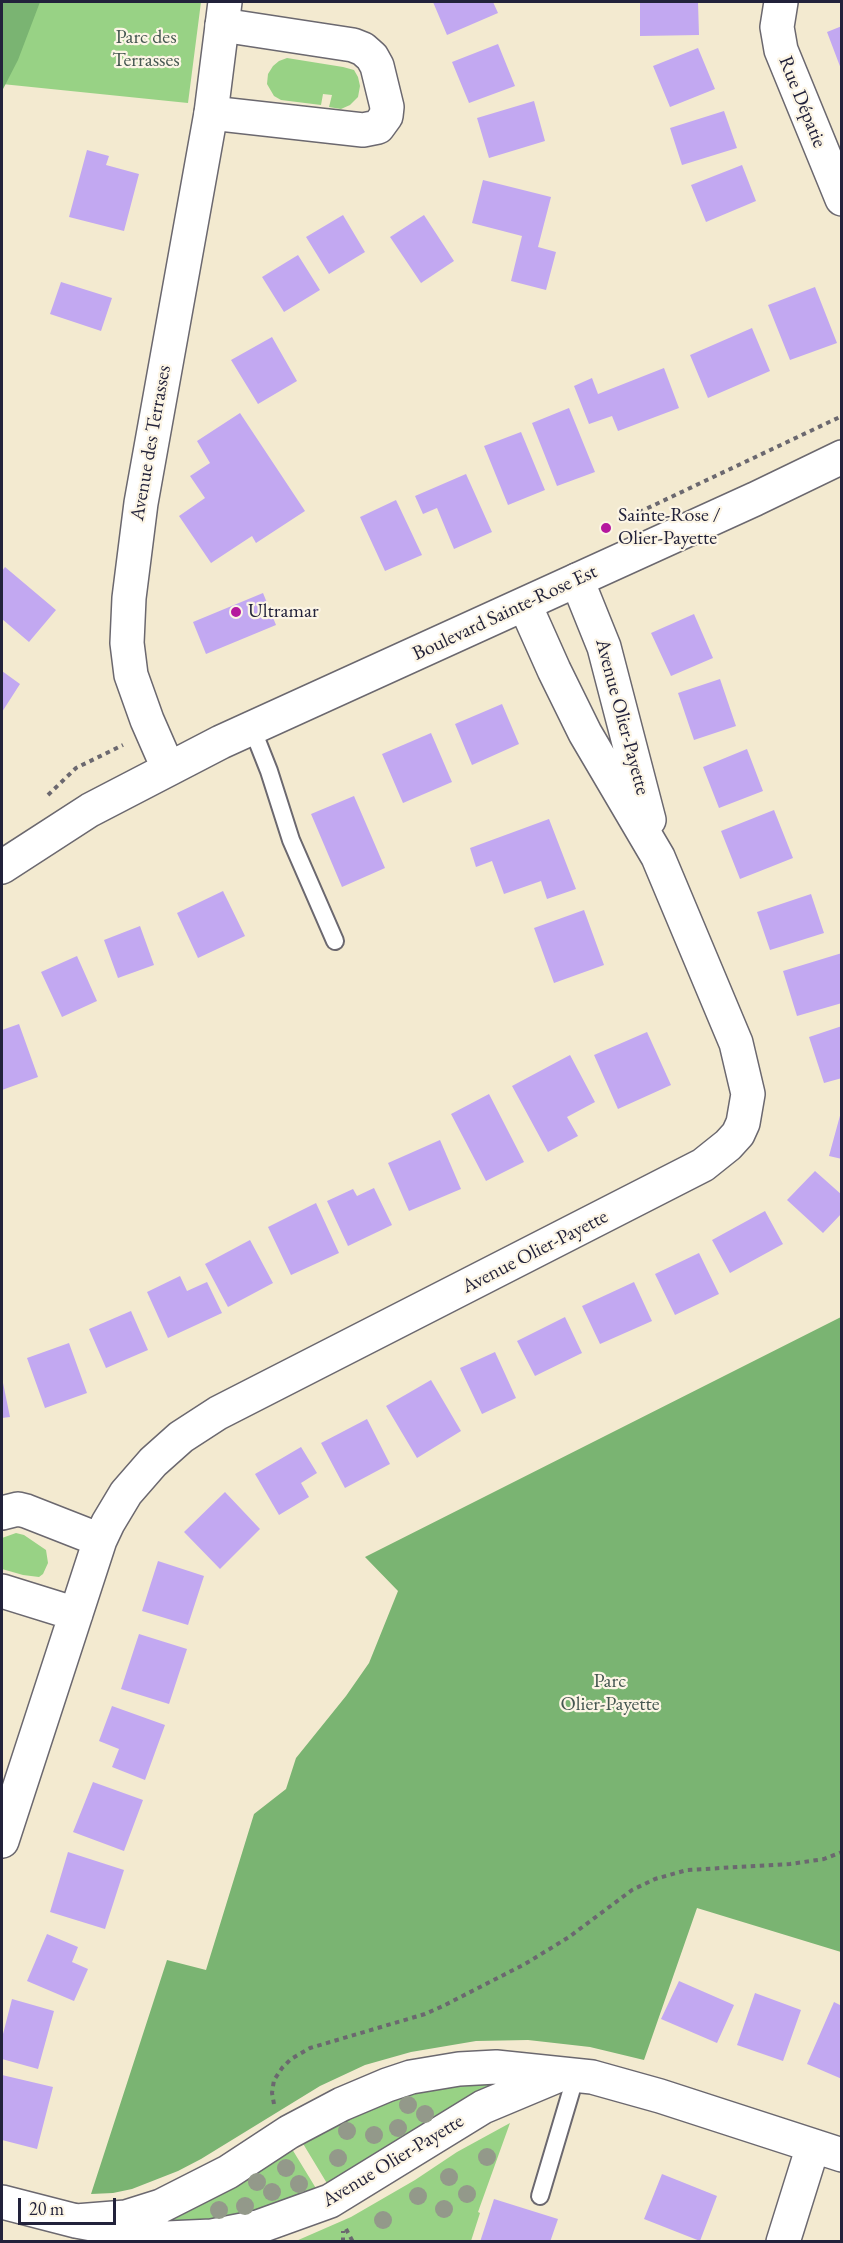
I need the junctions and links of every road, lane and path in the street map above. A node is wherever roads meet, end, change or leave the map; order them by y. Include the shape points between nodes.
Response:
1 (781, 2) edge
2 (224, 13) edge
3 (211, 113) junction
4 (842, 199) edge
5 (842, 457) edge
6 (577, 580) junction
7 (525, 605) junction
8 (252, 728) junction
9 (109, 750) dead end
10 (168, 768) junction
11 (46, 797) dead end
12 (658, 857) junction
13 (2, 867) edge
14 (334, 941) dead end
15 (2, 1513) edge
16 (100, 1540) junction
17 (2, 1591) edge
18 (76, 1614) junction
19 (2, 1841) edge
20 (842, 1852) edge
21 (569, 2074) junction
22 (277, 2111) dead end
23 (827, 2151) edge
24 (540, 2196) dead end
25 (2, 2202) edge
26 (76, 2221) junction
27 (783, 2241) edge

1 - 4 street, Rue Dépatie via 777,27 781,50
2 - 3 street, Avenue des Terrasses
2 - 3 street, Avenue des Terrasses via 363,49 377,66 386,116 378,127 363,130
3 - 10 street, Avenue des Terrasses via 152,431 129,598 131,675
5 - 6 street, Boulevard Sainte-Rose Est
6 - 7 street, Boulevard Sainte-Rose Est
6 - 12 street, Avenue Olier-Payette via 604,647
7 - 8 street, Boulevard Sainte-Rose Est
7 - 12 street, Avenue Olier-Payette via 585,733
8 - 10 street, Boulevard Sainte-Rose Est
8 - 14 lane via 291,840
9 - 11 path via 76,768
10 - 13 street, Boulevard Sainte-Rose Est via 90,810
12 - 16 street, Avenue Olier-Payette via 742,1063 748,1094 738,1134 718,1155 681,1177 199,1425 166,1449 140,1475 118,1505
15 - 16 street via 26,1511
16 - 18 street, Avenue Olier-Payette
17 - 18 street
18 - 19 street, Avenue Olier-Payette
20 - 22 path via 790,1864 687,1870 655,1879 632,1890 525,1965 443,2006 310,2048 291,2059 274,2080 272,2093
21 - 23 street, Avenue Olier-Payette via 611,2081
21 - 24 lane
21 - 26 street, Avenue Olier-Payette via 489,2067 403,2080 325,2112 173,2201 126,2217
21 - 26 street, Avenue Olier-Payette via 483,2107 330,2201 282,2220 212,2236 167,2238
23 - 27 street
25 - 26 street, Avenue Olier-Payette

